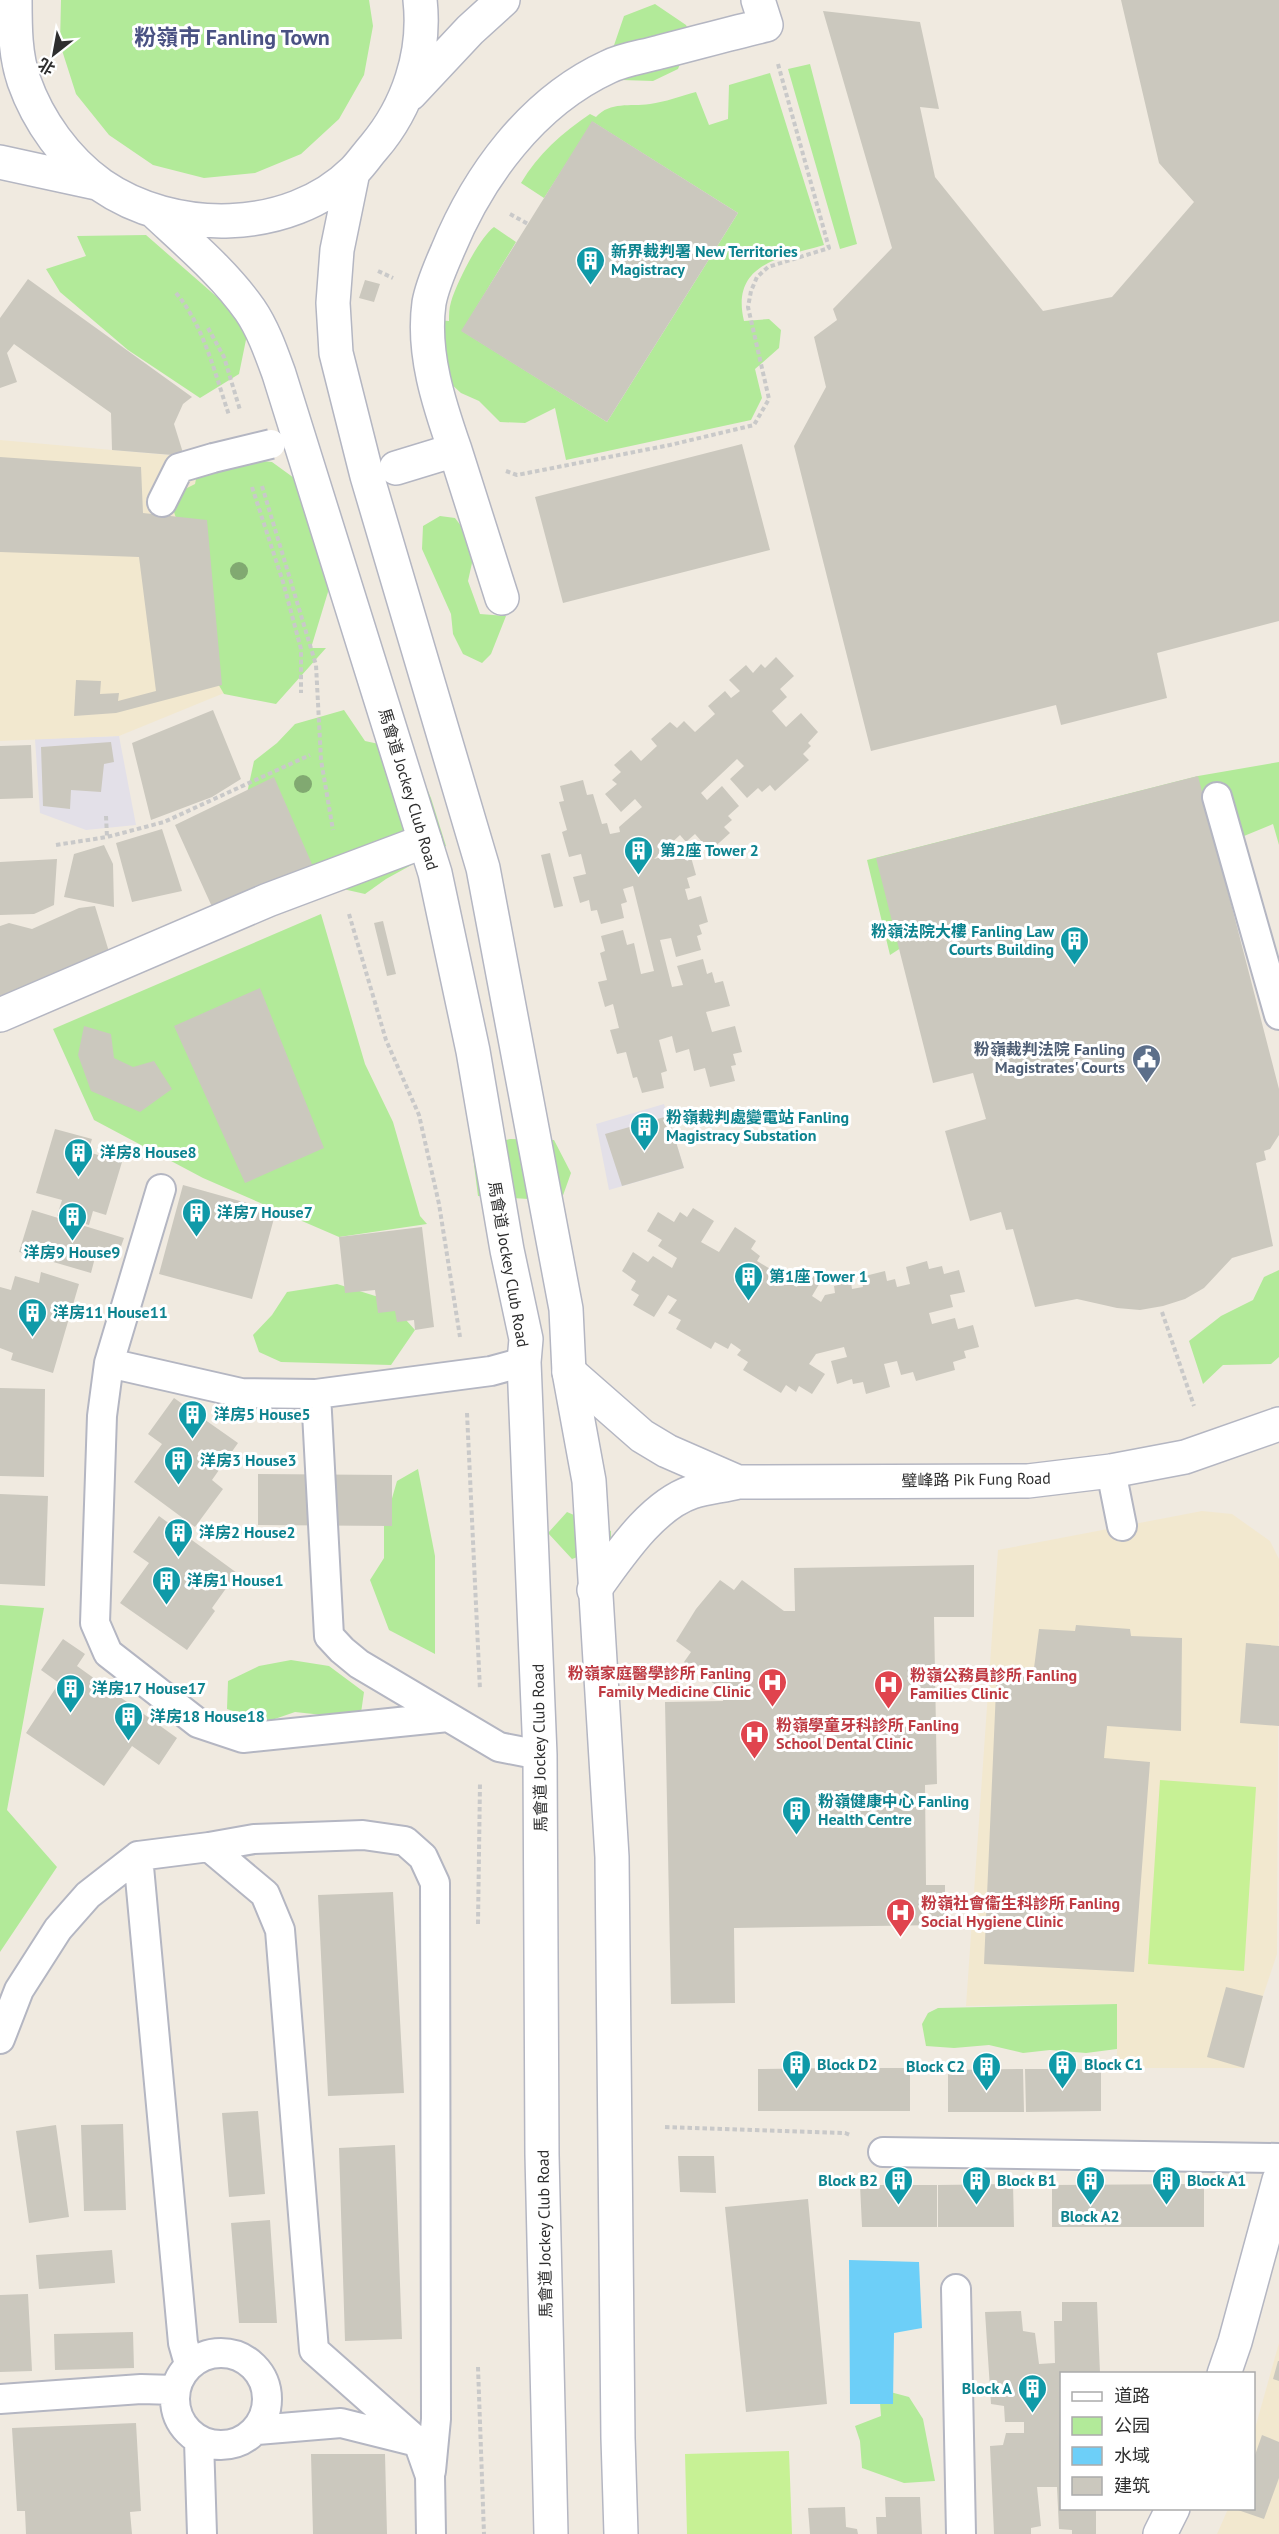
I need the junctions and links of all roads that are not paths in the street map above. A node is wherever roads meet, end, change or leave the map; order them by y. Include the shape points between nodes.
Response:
1 (10, 0) edge
2 (15, 0) edge
3 (420, 0) edge
4 (503, 0) edge
5 (0, 8) edge
6 (762, 12) edge
7 (406, 97) junction
8 (0, 162) edge
9 (352, 172) junction
10 (100, 184) junction
11 (155, 212) junction
12 (286, 441) junction
13 (455, 450) junction
14 (381, 472) junction
15 (162, 502) dead end
16 (502, 598) dead end
17 (1217, 797) dead end
18 (425, 841) junction
19 (0, 1015) edge
20 (1279, 1015) edge
21 (161, 1189) dead end
22 (524, 1362) junction
23 (109, 1363) junction
24 (569, 1372) junction
25 (316, 1394) junction
26 (1279, 1424) edge
27 (1111, 1471) junction
28 (738, 1482) junction
29 (1122, 1526) dead end
30 (594, 1590) junction
31 (448, 1717) junction
32 (540, 1755) junction
33 (208, 1847) junction
34 (138, 1856) junction
35 (0, 2039) edge
36 (883, 2152) road end
37 (1279, 2158) edge
38 (1279, 2180) edge
39 (956, 2289) dead end
40 (189, 2364) junction
41 (1224, 2372) edge
42 (175, 2391) junction
43 (0, 2399) edge
44 (257, 2430) junction
45 (199, 2441) junction
46 (418, 2442) junction
47 (430, 2476) junction
48 (1172, 2510) edge
49 (202, 2534) edge
50 (431, 2534) edge
51 (551, 2534) edge
52 (621, 2534) edge
53 (961, 2534) edge
54 (1160, 2534) edge

1 - 5 main road
2 - 10 main road via 17,51 34,106 57,143
3 - 7 main road via 418,57
4 - 7 main road
6 - 13 main road via 609,66 580,82 513,141 486,177 459,223 429,303 429,342 437,400
7 - 9 main road via 389,130
8 - 10 main road
9 - 11 main road via 303,204 253,219 214,222
9 - 14 main road via 337,250 333,303 336,353
10 - 11 main road
11 - 12 main road, 馬會道 Jockey Club Road via 230,285 251,312 273,357
12 - 15 lane, bridge via 179,468
12 - 18 main road, 馬會道 Jockey Club Road
13 - 14 main road
13 - 16 main road
14 - 24 main road via 483,868 566,1309
17 - 20 lane
18 - 19 main road via 268,900
18 - 22 main road, 馬會道 Jockey Club Road via 474,1051 525,1339
21 - 23 lane
22 - 25 lane via 476,1373
22 - 32 main road, 馬會道 Jockey Club Road
23 - 25 lane via 240,1393
23 - 31 lane via 102,1416 94,1623 108,1653 198,1723 243,1738
24 - 28 main road, 璧峰路 Pik Fung Road via 642,1436
24 - 30 main road via 590,1481
25 - 31 lane via 329,1636 359,1664
26 - 27 main road, 璧峰路 Pik Fung Road via 1185,1457
27 - 28 main road, 璧峰路 Pik Fung Road via 1028,1481
27 - 29 lane
28 - 30 main road, 璧峰路 Pik Fung Road via 691,1492 670,1503 630,1542
30 - 52 main road via 612,1857
31 - 32 lane via 499,1747
32 - 51 main road, 馬會道 Jockey Club Road via 542,2155
33 - 34 lane
33 - 46 lane via 265,1894 280,1930 314,2350
33 - 47 lane via 254,1839 363,1835 405,1841 423,1857 435,1882 436,2419
34 - 35 lane via 88,1895 58,1929 20,1989
34 - 40 lane via 183,2343
36 - 37 lane
38 - 41 main road
39 - 53 lane
40 - 42 lane
40 - 44 lane via 209,2355 232,2354 258,2371 268,2400
42 - 43 lane via 141,2389
42 - 45 lane via 178,2420
44 - 45 lane via 230,2445
44 - 46 lane via 341,2423
45 - 49 lane
46 - 47 lane
47 - 50 lane
48 - 54 main road

